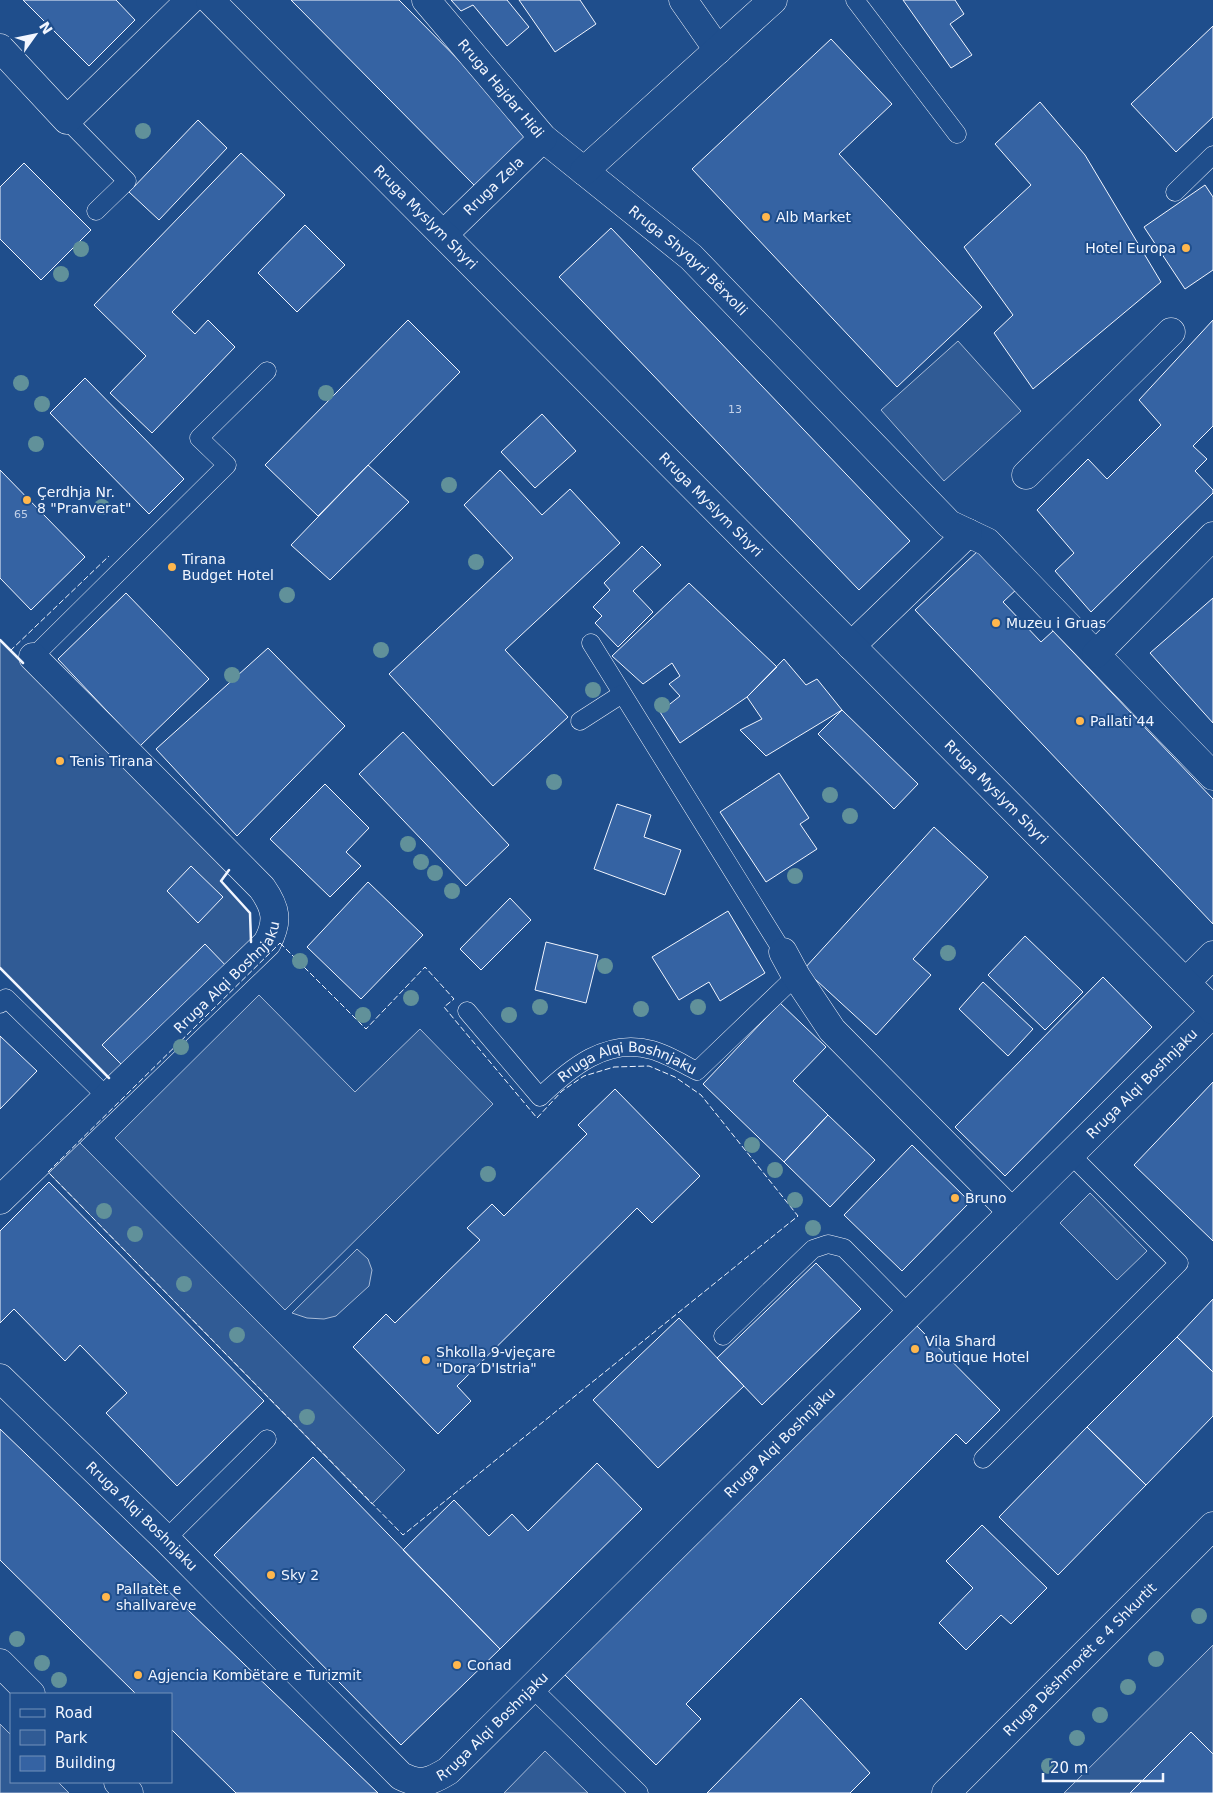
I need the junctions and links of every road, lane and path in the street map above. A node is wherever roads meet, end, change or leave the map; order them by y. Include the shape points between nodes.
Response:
1 (190, 0) edge
2 (210, 0) edge
3 (426, 0) edge
4 (683, 0) edge
5 (773, 0) edge
6 (855, 0) edge
7 (0, 48) edge
8 (718, 50) junction
9 (68, 120) junction
10 (957, 134) dead end
11 (543, 138) junction
12 (1213, 155) edge
13 (584, 171) junction
14 (1175, 192) dead end
15 (96, 211) dead end
16 (444, 234) junction
17 (1171, 332) dead end
18 (267, 371) dead end
19 (1026, 475) dead end
20 (968, 533) junction
21 (1213, 536) edge
22 (590, 643) dead end
23 (851, 646) junction
24 (1096, 654) junction
25 (33, 657) joint
26 (622, 694) junction
27 (580, 721) dead end
28 (1213, 776) edge
29 (783, 952) joint
30 (1213, 955) edge
31 (796, 976) junction
32 (1186, 982) junction
33 (0, 1004) edge
34 (467, 1011) dead end
35 (1213, 1012) edge
36 (106, 1096) junction
37 (1070, 1154) junction
38 (0, 1200) edge
39 (1012, 1212) junction
40 (909, 1314) junction
41 (723, 1336) dead end
42 (0, 1378) edge
43 (267, 1439) dead end
44 (983, 1459) dead end
45 (1213, 1526) edge
46 (166, 1539) junction
47 (0, 1663) edge
48 (532, 1688) junction
49 (30, 1693) edge
50 (119, 1783) edge
51 (129, 1793) edge
52 (638, 1793) edge
53 (946, 1793) edge

1 - 9 street
2 - 16 street, Rruga Myslym Shyri
3 - 11 street, Rruga Hajdar Hidi
4 - 8 street
5 - 8 street
6 - 10 lane
7 - 9 street
8 - 13 street
9 - 15 lane via 127,181
11 - 13 street, Rruga Hajdar Hidi
11 - 16 street, Rruga Zela
12 - 14 lane
13 - 20 street, Rruga Shyqyri Bërxolli via 691,257 948,524
16 - 23 street, Rruga Myslym Shyri
17 - 19 street
18 - 25 lane via 199,438 227,466
20 - 23 street
20 - 24 street, Rruga Shyqyri Bërxolli via 987,542
21 - 24 street
22 - 26 lane
23 - 32 street, Rruga Myslym Shyri
24 - 28 street, Rruga Shyqyri Bërxolli
25 - 36 street, Rruga Alqi Boshnjaku via 262,888 272,901 275,917 274,930 267,943
26 - 27 lane
26 - 29 lane
29 - 31 street
30 - 32 street
31 - 34 lane, Rruga Alqi Boshnjaku via 697,1071 652,1050 630,1046 586,1058 540,1097
31 - 39 street via 832,1030
32 - 35 street, Rruga Myslym Shyri
33 - 36 lane via 6,998
35 - 37 street, Rruga Alqi Boshnjaku
36 - 38 street, Rruga Alqi Boshnjaku via 88,1124
37 - 39 street, Rruga Alqi Boshnjaku
37 - 44 lane via 1179,1263
39 - 40 street, Rruga Alqi Boshnjaku
40 - 41 lane via 844,1248 828,1244 813,1249
40 - 48 street, Rruga Alqi Boshnjaku
42 - 46 street, Rruga Alqi Boshnjaku
43 - 46 lane
45 - 53 street, Rruga Dëshmorët e 4 Shkurtit
46 - 48 street, Rruga Alqi Boshnjaku via 401,1776 413,1782 436,1779 448,1771
47 - 49 street
48 - 52 lane
50 - 51 street

